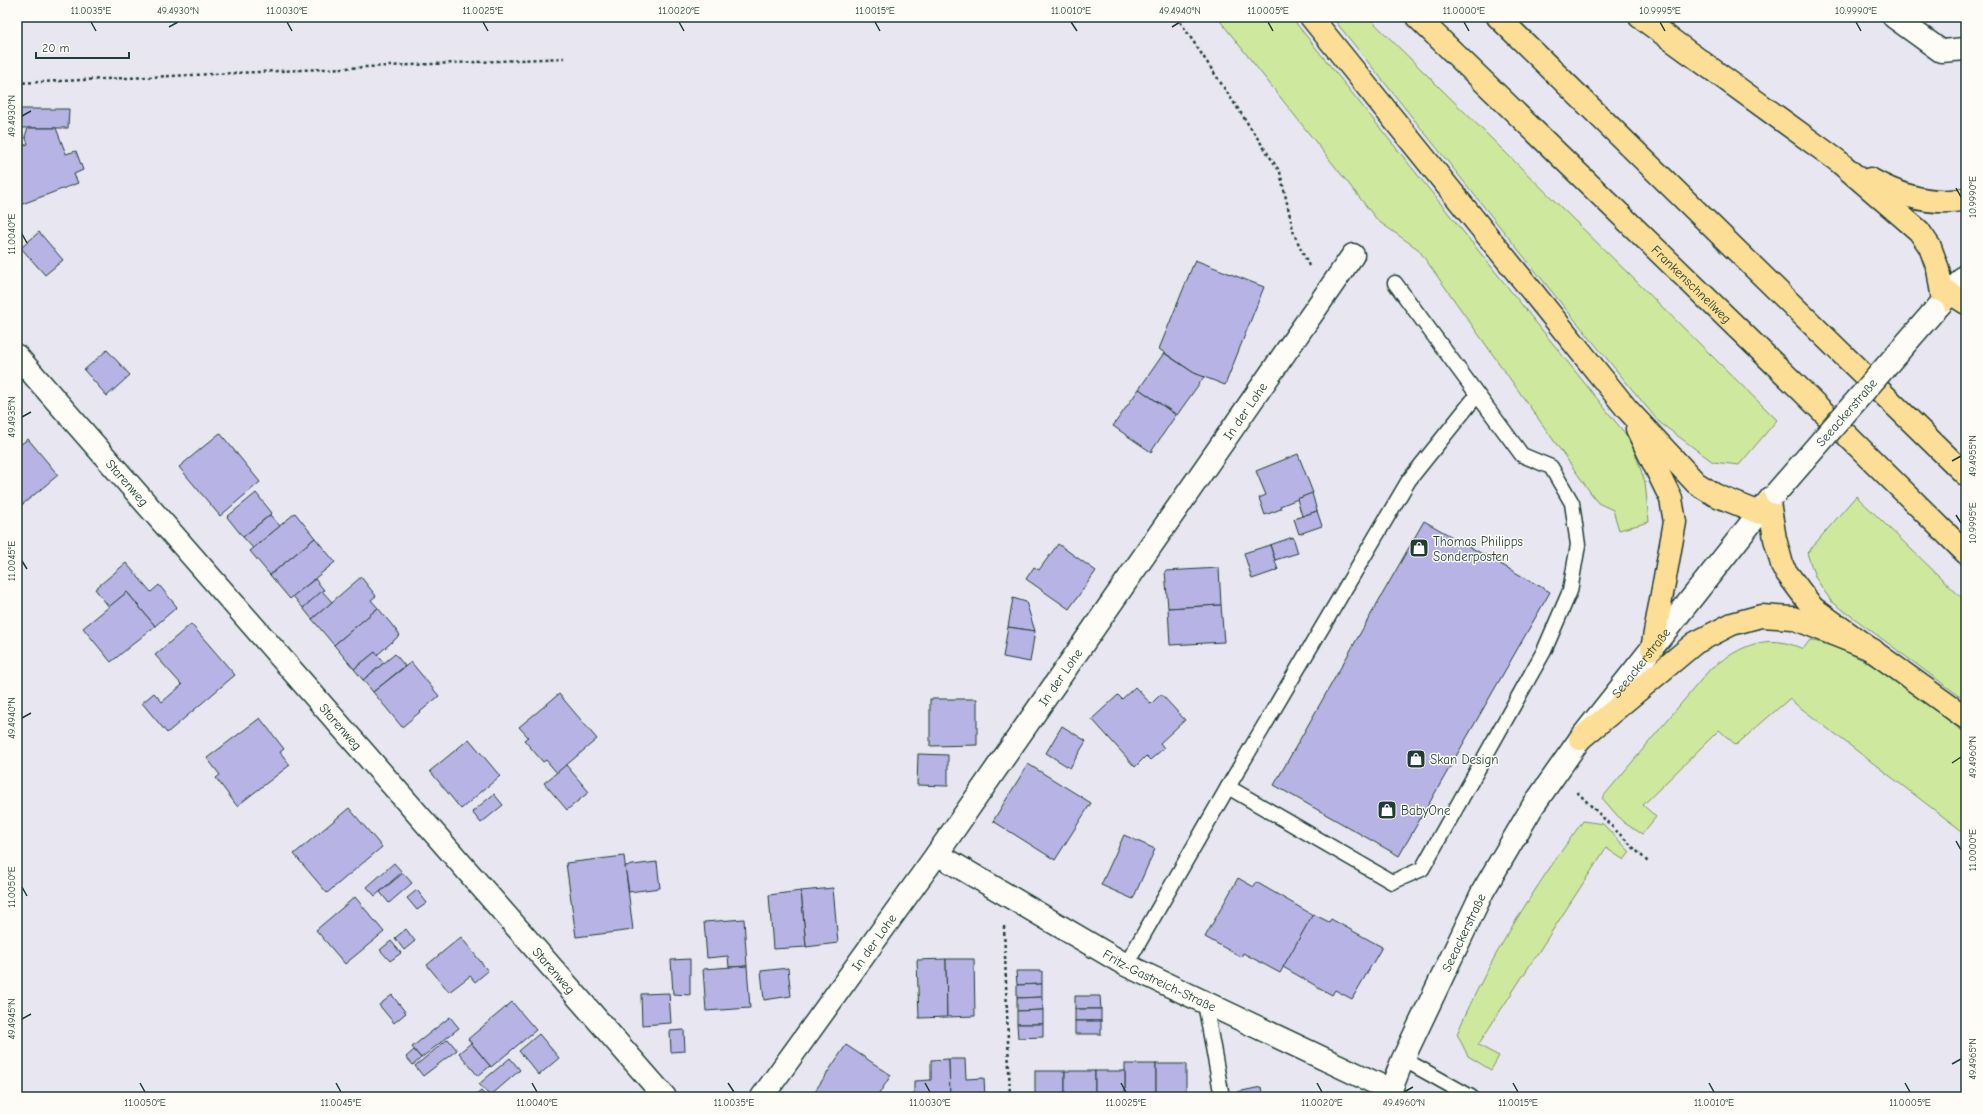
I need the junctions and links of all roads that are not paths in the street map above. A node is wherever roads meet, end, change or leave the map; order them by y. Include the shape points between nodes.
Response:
1 (1311, 17) edge
2 (1417, 17) edge
3 (1498, 17) edge
4 (1640, 17) edge
5 (1894, 17) edge
6 (1966, 49) edge
7 (1838, 161) junction
8 (1966, 199) edge
9 (1354, 255) dead end
10 (1966, 275) edge
11 (1395, 283) dead end
12 (1948, 302) edge
13 (17, 356) edge
14 (1477, 395) junction
15 (1626, 409) junction
16 (1966, 475) edge
17 (1768, 502) junction
18 (1966, 553) edge
19 (1652, 649) junction
20 (1874, 650) junction
21 (1966, 718) edge
22 (1580, 739) junction
23 (1228, 787) junction
24 (937, 854) junction
25 (1126, 965) junction
26 (1205, 1003) junction
27 (1403, 1059) junction
28 (1389, 1094) edge
29 (665, 1097) edge
30 (762, 1097) edge
31 (1222, 1097) edge
32 (1471, 1097) edge

1 - 15 highway
2 - 18 highway, Frankenschnellweg
3 - 16 highway
4 - 7 highway
5 - 6 street via 1941,51
7 - 8 highway via 1884,187 1926,201
7 - 12 highway via 1919,231 1930,247
9 - 24 street, In der Lohe
10 - 12 street, Seeackerstraße
11 - 14 lane
12 - 17 street, Seeackerstraße, bridge
13 - 29 street, Starenweg
14 - 23 lane via 1409,480
14 - 23 lane via 1522,455 1551,466 1572,502 1578,545 1570,591 1544,651 1422,869 1392,882
15 - 17 highway via 1696,483 1715,495
15 - 19 highway via 1671,499 1675,522
17 - 19 street, Seeackerstraße
17 - 20 highway via 1783,568 1793,584 1813,608
19 - 22 street, Seeackerstraße
20 - 21 highway
20 - 22 highway via 1793,618 1761,616 1732,624 1695,643
22 - 27 street, Seeackerstraße via 1533,806 1483,891
23 - 25 lane
24 - 25 street, Fritz-Gastreich-Straße
24 - 30 street, In der Lohe
25 - 26 street, Fritz-Gastreich-Straße
26 - 28 street, Fritz-Gastreich-Straße
26 - 31 lane
27 - 28 street, Seeackerstraße
27 - 32 lane

